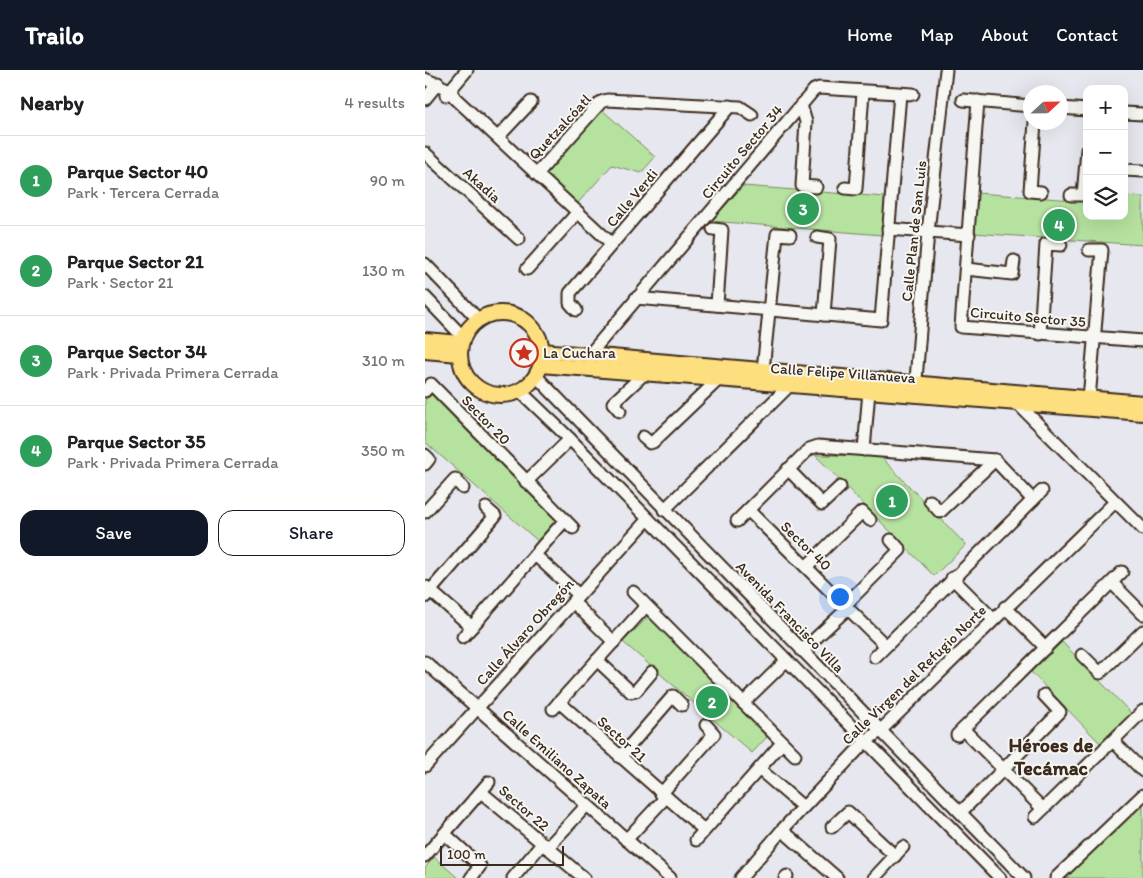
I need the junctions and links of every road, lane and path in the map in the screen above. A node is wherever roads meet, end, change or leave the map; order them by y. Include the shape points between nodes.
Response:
1 (467, 70) edge
2 (946, 70) edge
3 (425, 78) edge
4 (432, 87) edge
5 (863, 92) junction
6 (450, 94) junction
7 (900, 94) junction
8 (913, 94) dead end
9 (425, 99) edge
10 (963, 100) dead end
11 (978, 101) junction
12 (531, 102) dead end
13 (801, 105) junction
14 (1023, 105) edge
15 (730, 106) junction
16 (1068, 109) edge
17 (1083, 110) edge
18 (1128, 113) edge
19 (1143, 114) edge
20 (752, 115) dead end
21 (1034, 130) edge
22 (498, 137) junction
23 (425, 154) edge
24 (1128, 170) edge
25 (1143, 171) edge
26 (537, 174) junction
27 (1085, 175) edge
28 (816, 187) dead end
29 (845, 188) dead end
30 (1041, 192) dead end
31 (1071, 195) dead end
32 (577, 212) junction
33 (713, 229) dead end
34 (888, 229) junction
35 (928, 232) junction
36 (790, 234) dead end
37 (969, 235) junction
38 (817, 238) dead end
39 (519, 239) dead end
40 (613, 244) junction
41 (1061, 245) dead end
42 (1089, 250) dead end
43 (1014, 261) dead end
44 (425, 264) edge
45 (527, 269) dead end
46 (966, 269) junction
47 (425, 297) edge
48 (636, 298) junction
49 (717, 305) junction
50 (576, 310) dead end
51 (768, 310) junction
52 (824, 315) junction
53 (478, 319) junction
54 (1040, 334) junction
55 (1094, 338) junction
56 (425, 340) edge
57 (1143, 341) edge
58 (461, 344) junction
59 (425, 351) edge
60 (589, 355) junction
61 (539, 364) junction
62 (763, 370) junction
63 (645, 373) junction
64 (718, 380) junction
65 (790, 385) junction
66 (915, 389) junction
67 (425, 391) edge
68 (519, 391) junction
69 (869, 391) junction
70 (1080, 401) junction
71 (1017, 402) junction
72 (1143, 403) edge
73 (620, 411) dead end
74 (1143, 413) edge
75 (643, 437) dead end
76 (570, 439) junction
77 (864, 450) junction
78 (425, 455) edge
79 (995, 460) junction
80 (425, 464) edge
81 (788, 469) junction
82 (527, 482) junction
83 (840, 487) dead end
84 (463, 488) dead end
85 (1042, 492) dead end
86 (1033, 500) junction
87 (930, 501) dead end
88 (1115, 502) junction
89 (486, 508) dead end
90 (664, 510) junction
91 (748, 510) junction
92 (425, 512) edge
93 (648, 519) junction
94 (870, 520) dead end
95 (737, 521) dead end
96 (1143, 529) edge
97 (891, 540) dead end
98 (535, 554) junction
99 (806, 568) junction
100 (1122, 572) dead end
101 (952, 578) junction
102 (1112, 583) junction
103 (427, 591) edge
104 (633, 592) dead end
105 (576, 599) junction
106 (646, 606) junction
107 (846, 606) junction
108 (1005, 607) junction
109 (1143, 614) edge
110 (993, 619) junction
111 (472, 627) junction
112 (1143, 631) edge
113 (463, 637) dead end
114 (614, 642) junction
115 (885, 645) junction
116 (1046, 648) junction
117 (802, 651) junction
118 (1082, 655) dead end
119 (875, 657) dead end
120 (597, 660) junction
121 (785, 661) junction
122 (425, 662) edge
123 (652, 672) dead end
124 (1044, 695) dead end
125 (743, 703) junction
126 (682, 705) dead end
127 (477, 707) junction
128 (1143, 711) edge
129 (705, 725) dead end
130 (881, 731) junction
131 (866, 740) junction
132 (1113, 740) junction
133 (782, 743) junction
134 (795, 756) dead end
135 (620, 757) junction
136 (425, 766) edge
137 (759, 769) junction
138 (1003, 769) junction
139 (1143, 771) edge
140 (489, 782) dead end
141 (481, 792) junction
142 (663, 795) junction
143 (1143, 795) edge
144 (585, 806) junction
145 (803, 807) junction
146 (961, 812) junction
147 (832, 827) dead end
148 (704, 830) junction
149 (782, 830) junction
150 (445, 834) junction
151 (626, 840) junction
152 (695, 840) dead end
153 (545, 846) junction
154 (903, 847) dead end
155 (425, 856) edge
156 (895, 856) junction
157 (471, 878) edge
158 (513, 878) edge
159 (584, 878) edge
160 (670, 878) edge
161 (741, 878) edge
162 (837, 878) edge
163 (874, 878) edge
164 (1000, 878) edge
165 (1024, 878) edge
166 (1056, 878) edge

1 - 6 street
2 - 35 street, Calle Plan de San Luis
3 - 4 street
4 - 6 street
4 - 9 street
5 - 7 street, Circuito Sector 34
5 - 13 street, Circuito Sector 34 via 819,88
5 - 29 street via 855,189
6 - 22 street
7 - 8 street, Circuito Sector 34
7 - 34 street
10 - 11 street
11 - 14 street
11 - 37 street, Circuito Sector 35
12 - 22 street
13 - 28 street via 806,122 802,186
13 - 48 street, Circuito Sector 34
15 - 20 street, Quetzalcóatl via 740,107
15 - 26 street, Quetzalcóatl via 601,102
15 - 40 street, Calle Verdi
16 - 17 street
18 - 19 street
21 - 30 street via 1029,191
22 - 26 street
23 - 39 street, Akadia
24 - 25 street
26 - 32 street
27 - 31 street via 1083,195
32 - 40 street
32 - 45 street
33 - 49 street via 722,231
34 - 35 street
34 - 52 street via 881,320
35 - 37 street
35 - 66 street, Calle Plan de San Luis
36 - 51 street via 777,234
37 - 46 street, Circuito Sector 35
38 - 52 street via 830,238
40 - 50 street, Calle Verdi via 571,293 570,303
41 - 54 street via 1047,244
42 - 55 street via 1102,250
43 - 46 street via 1011,274
44 - 53 street
46 - 54 street, Circuito Sector 35 via 961,327
47 - 58 street
48 - 49 street
48 - 60 street, Circuito Sector 34
49 - 51 street
51 - 52 street
51 - 62 street
53 - 58 main road
53 - 61 main road via 498,312 519,317 535,331
54 - 55 street, Circuito Sector 35
55 - 57 street, Circuito Sector 35
55 - 70 street, Circuito Sector 35
56 - 58 main road
58 - 59 main road
58 - 68 main road via 465,374 479,390 492,395
60 - 61 main road, Calle Felipe Villanueva
60 - 62 main road, Calle Felipe Villanueva
61 - 63 main road, Calle Felipe Villanueva
61 - 68 main road
61 - 90 street, Avenida Francisco Villa
62 - 66 main road, Calle Felipe Villanueva
63 - 64 main road, Calle Felipe Villanueva
63 - 73 street via 613,403
64 - 65 main road, Calle Felipe Villanueva
64 - 75 street via 653,442
65 - 69 main road, Calle Felipe Villanueva
65 - 90 street
66 - 69 main road, Calle Felipe Villanueva
66 - 70 main road, Calle Felipe Villanueva
66 - 71 main road, Calle Felipe Villanueva
67 - 82 street, Sector 20 via 431,384
68 - 76 street
69 - 77 street
70 - 71 main road, Calle Felipe Villanueva
70 - 72 main road, Calle Felipe Villanueva
70 - 74 main road, Calle Felipe Villanueva
71 - 88 street
76 - 82 street
76 - 93 street
77 - 79 street
77 - 81 street via 818,446 809,449
78 - 80 street via 429,460
79 - 86 street
79 - 87 street via 940,512
81 - 83 street via 822,504
81 - 91 street
82 - 98 street, Sector 20 via 569,524
84 - 92 street via 455,479
85 - 86 street
86 - 101 street
88 - 96 street
88 - 108 street, Calle Virgen del Refugio Norte
89 - 103 street via 495,516
90 - 117 street, Avenida Francisco Villa
91 - 95 street
91 - 99 street, Sector 40
93 - 105 street, Calle Álvaro Obregón
93 - 121 street
94 - 99 street via 863,512
97 - 107 street via 900,550
98 - 105 street
98 - 111 street, Sector 20
99 - 107 street, Sector 40
100 - 102 street
101 - 110 street
101 - 115 street
102 - 109 street
102 - 116 street
103 - 111 street
104 - 106 street
105 - 114 street
105 - 127 street, Calle Álvaro Obregón
106 - 114 street, Sector 21
106 - 125 street
107 - 115 street, Sector 40
107 - 117 street
108 - 110 street, Calle Virgen del Refugio Norte
108 - 116 street
110 - 130 street, Calle Virgen del Refugio Norte
111 - 113 street, Sector 20
112 - 118 street via 1100,673
114 - 120 street, Sector 21
115 - 119 street
116 - 138 street via 960,732
117 - 130 street, Avenida Francisco Villa
120 - 123 street via 631,692 636,691
120 - 135 street, Sector 21 via 556,705
121 - 125 street
121 - 131 street
122 - 127 street, Calle Emiliano Zapata
124 - 138 street via 1060,712
125 - 133 street
126 - 135 street via 673,696
127 - 136 street, Calle Álvaro Obregón
127 - 144 street, Calle Emiliano Zapata
128 - 132 street
129 - 142 street via 715,734
130 - 131 street, Calle Virgen del Refugio Norte
130 - 146 street, Avenida Francisco Villa
131 - 145 street, Calle Virgen del Refugio Norte
131 - 164 street
132 - 138 street via 1039,813
132 - 139 street
133 - 134 street
133 - 137 street
135 - 142 street, Sector 21
137 - 145 street
137 - 148 street
138 - 146 street
140 - 141 street, Sector 22
141 - 150 street, Sector 22
141 - 153 street, Sector 22
142 - 148 street, Sector 21
142 - 151 street
143 - 166 street
144 - 151 street, Calle Emiliano Zapata
144 - 153 street, Sector 22
145 - 149 street, Calle Virgen del Refugio Norte
146 - 165 street, Avenida Francisco Villa
147 - 156 street via 847,812
148 - 152 street
149 - 161 street, Calle Virgen del Refugio Norte
149 - 162 street
150 - 155 street, Sector 22
150 - 157 street via 480,866
151 - 160 street, Calle Emiliano Zapata
153 - 158 street
153 - 159 street, Sector 22
154 - 156 street
156 - 163 street

